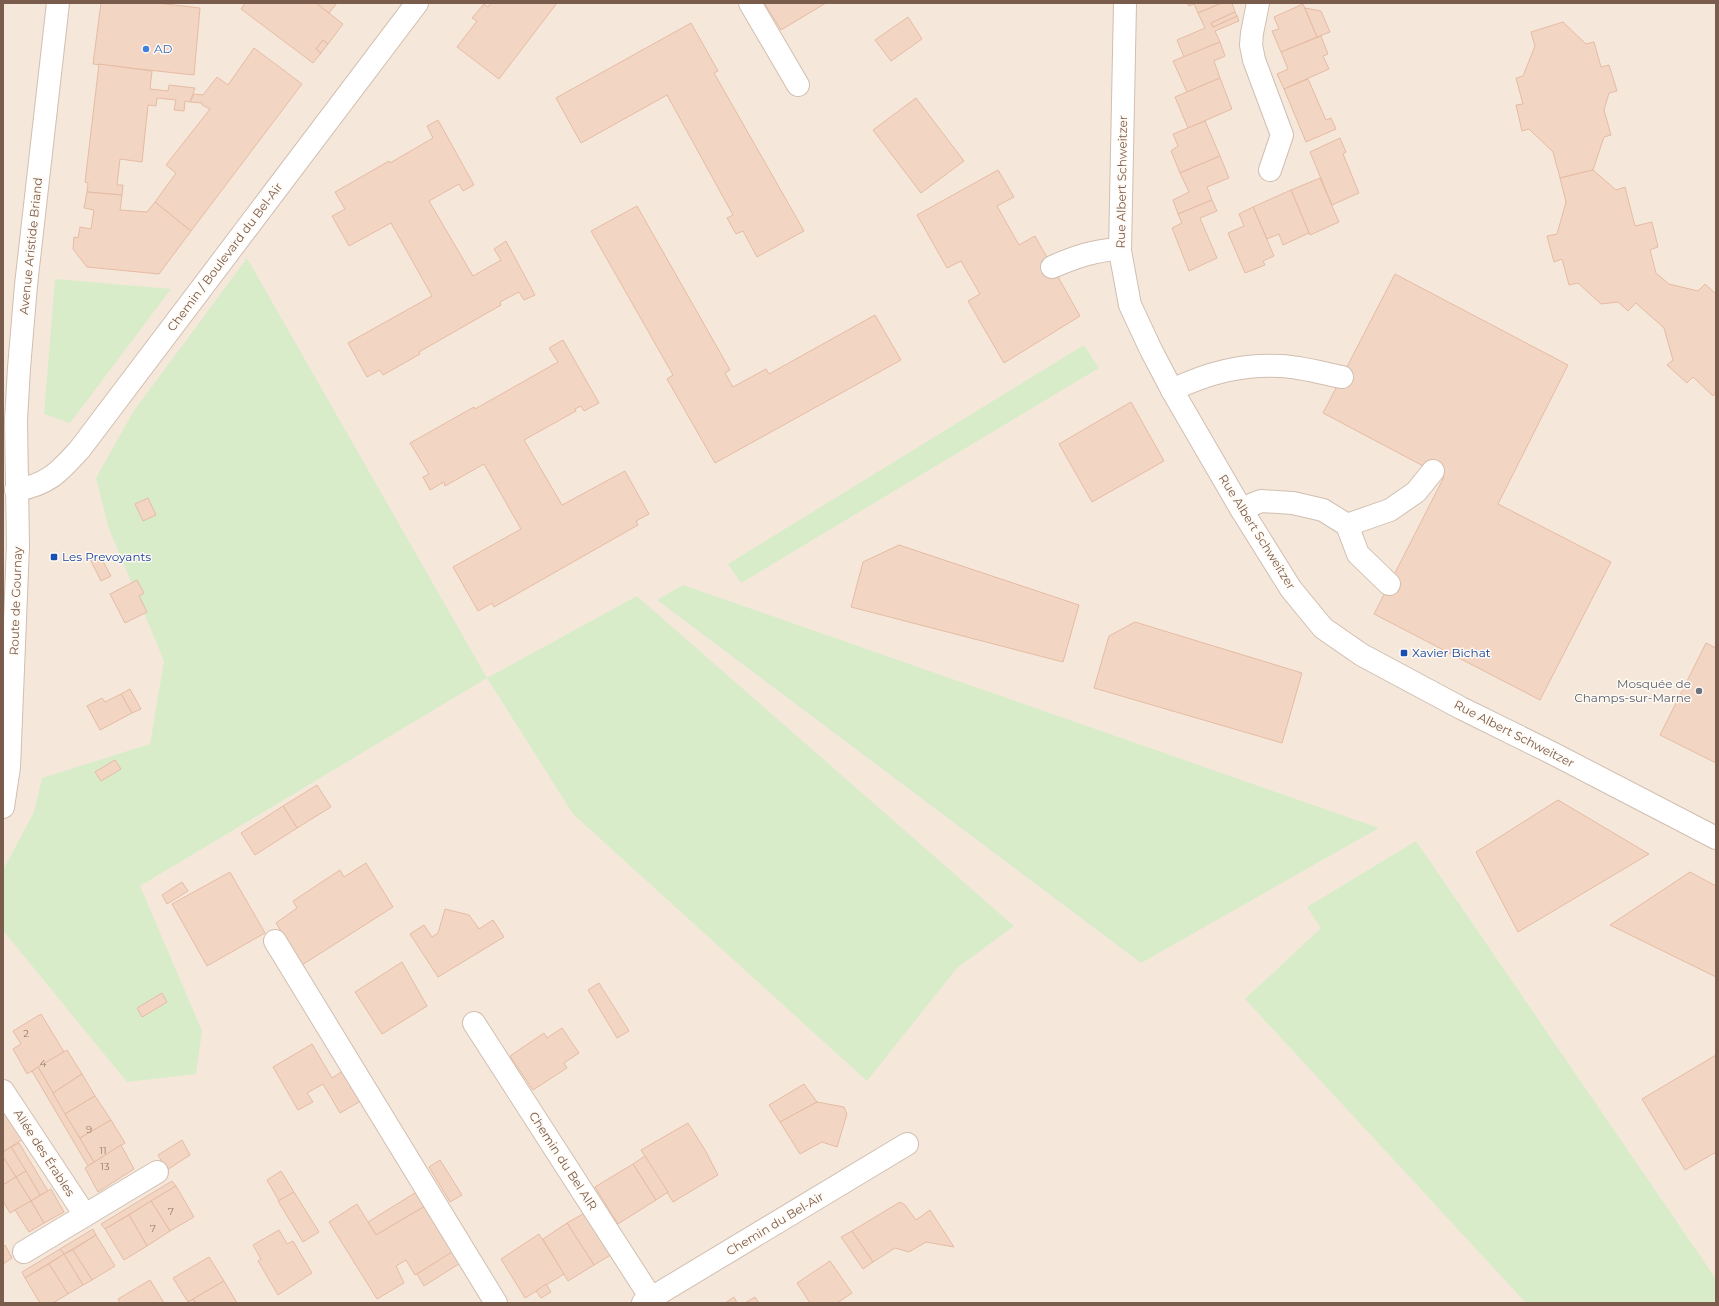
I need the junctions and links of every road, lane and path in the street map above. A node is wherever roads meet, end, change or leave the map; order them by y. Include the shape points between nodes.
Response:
1 (58, 3) edge
2 (417, 3) edge
3 (750, 3) edge
4 (1125, 3) edge
5 (1258, 3) edge
6 (798, 85) dead end
7 (1270, 170) dead end
8 (1120, 249) junction
9 (1052, 267) dead end
10 (1342, 377) dead end
11 (1172, 390) junction
12 (10, 413) edge
13 (1433, 470) dead end
14 (16, 490) junction
15 (1241, 509) junction
16 (1347, 525) junction
17 (1389, 584) dead end
18 (3, 807) edge
19 (1716, 838) edge
20 (275, 941) dead end
21 (474, 1023) dead end
22 (3, 1091) edge
23 (907, 1144) dead end
24 (157, 1172) dead end
25 (85, 1215) junction
26 (24, 1252) dead end
27 (647, 1301) edge
28 (496, 1303) edge

1 - 12 street, Avenue Aristide Briand
2 - 14 street, Chemin / Boulevard du Bel-Air via 80,449 50,479 32,488
3 - 6 street
4 - 8 street, Rue Albert Schweitzer
5 - 7 street via 1251,45 1254,60 1282,134
8 - 9 street via 1076,256
8 - 11 street, Rue Albert Schweitzer via 1130,305
10 - 11 street via 1282,366 1239,368 1211,373
11 - 15 street, Rue Albert Schweitzer
12 - 14 street, Avenue Aristide Briand
13 - 16 street via 1416,492 1390,510
14 - 18 street, Route de Gournay via 18,546 9,766
15 - 16 street via 1261,501 1293,503 1323,510
15 - 19 street, Rue Albert Schweitzer via 1291,589 1323,628 1362,655 1461,708
16 - 17 street via 1358,554
20 - 28 street
21 - 27 street, Chemin du Bel AIR
22 - 25 street, Allée des Érables
23 - 27 street, Chemin du Bel-Air
24 - 25 street
25 - 26 street

